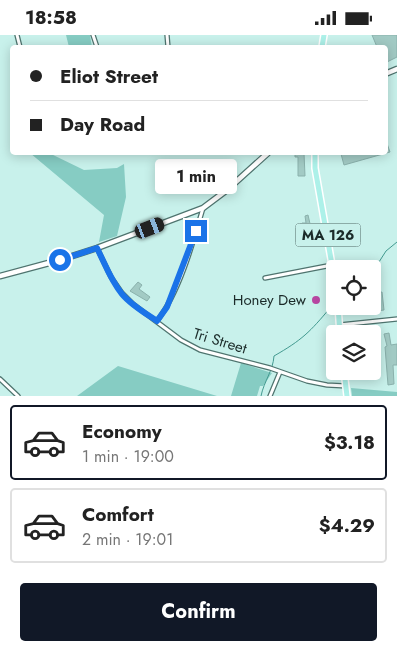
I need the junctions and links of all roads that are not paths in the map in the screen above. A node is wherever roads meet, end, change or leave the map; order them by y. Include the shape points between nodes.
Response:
1 (266, 155) edge
2 (315, 155) edge
3 (203, 208) junction
4 (97, 248) junction
5 (331, 260) edge
6 (326, 266) edge
7 (0, 275) edge
8 (265, 278) dead end
9 (338, 315) edge
10 (397, 319) edge
11 (157, 321) junction
12 (339, 325) joint
13 (280, 372) junction
14 (0, 379) edge
15 (345, 380) edge
16 (346, 386) junction
17 (18, 396) edge
18 (270, 396) edge
19 (347, 396) edge

1 - 3 street
2 - 5 main road, MA 126
3 - 4 street
3 - 11 street via 178,280 167,307
4 - 7 street
4 - 11 street, Tri Street via 122,293
6 - 8 street
9 - 12 main road
10 - 12 street
11 - 13 street, Tri Street via 194,348
13 - 16 street, Tri Street via 320,384
13 - 18 street
14 - 17 street
15 - 16 main road
16 - 19 main road

